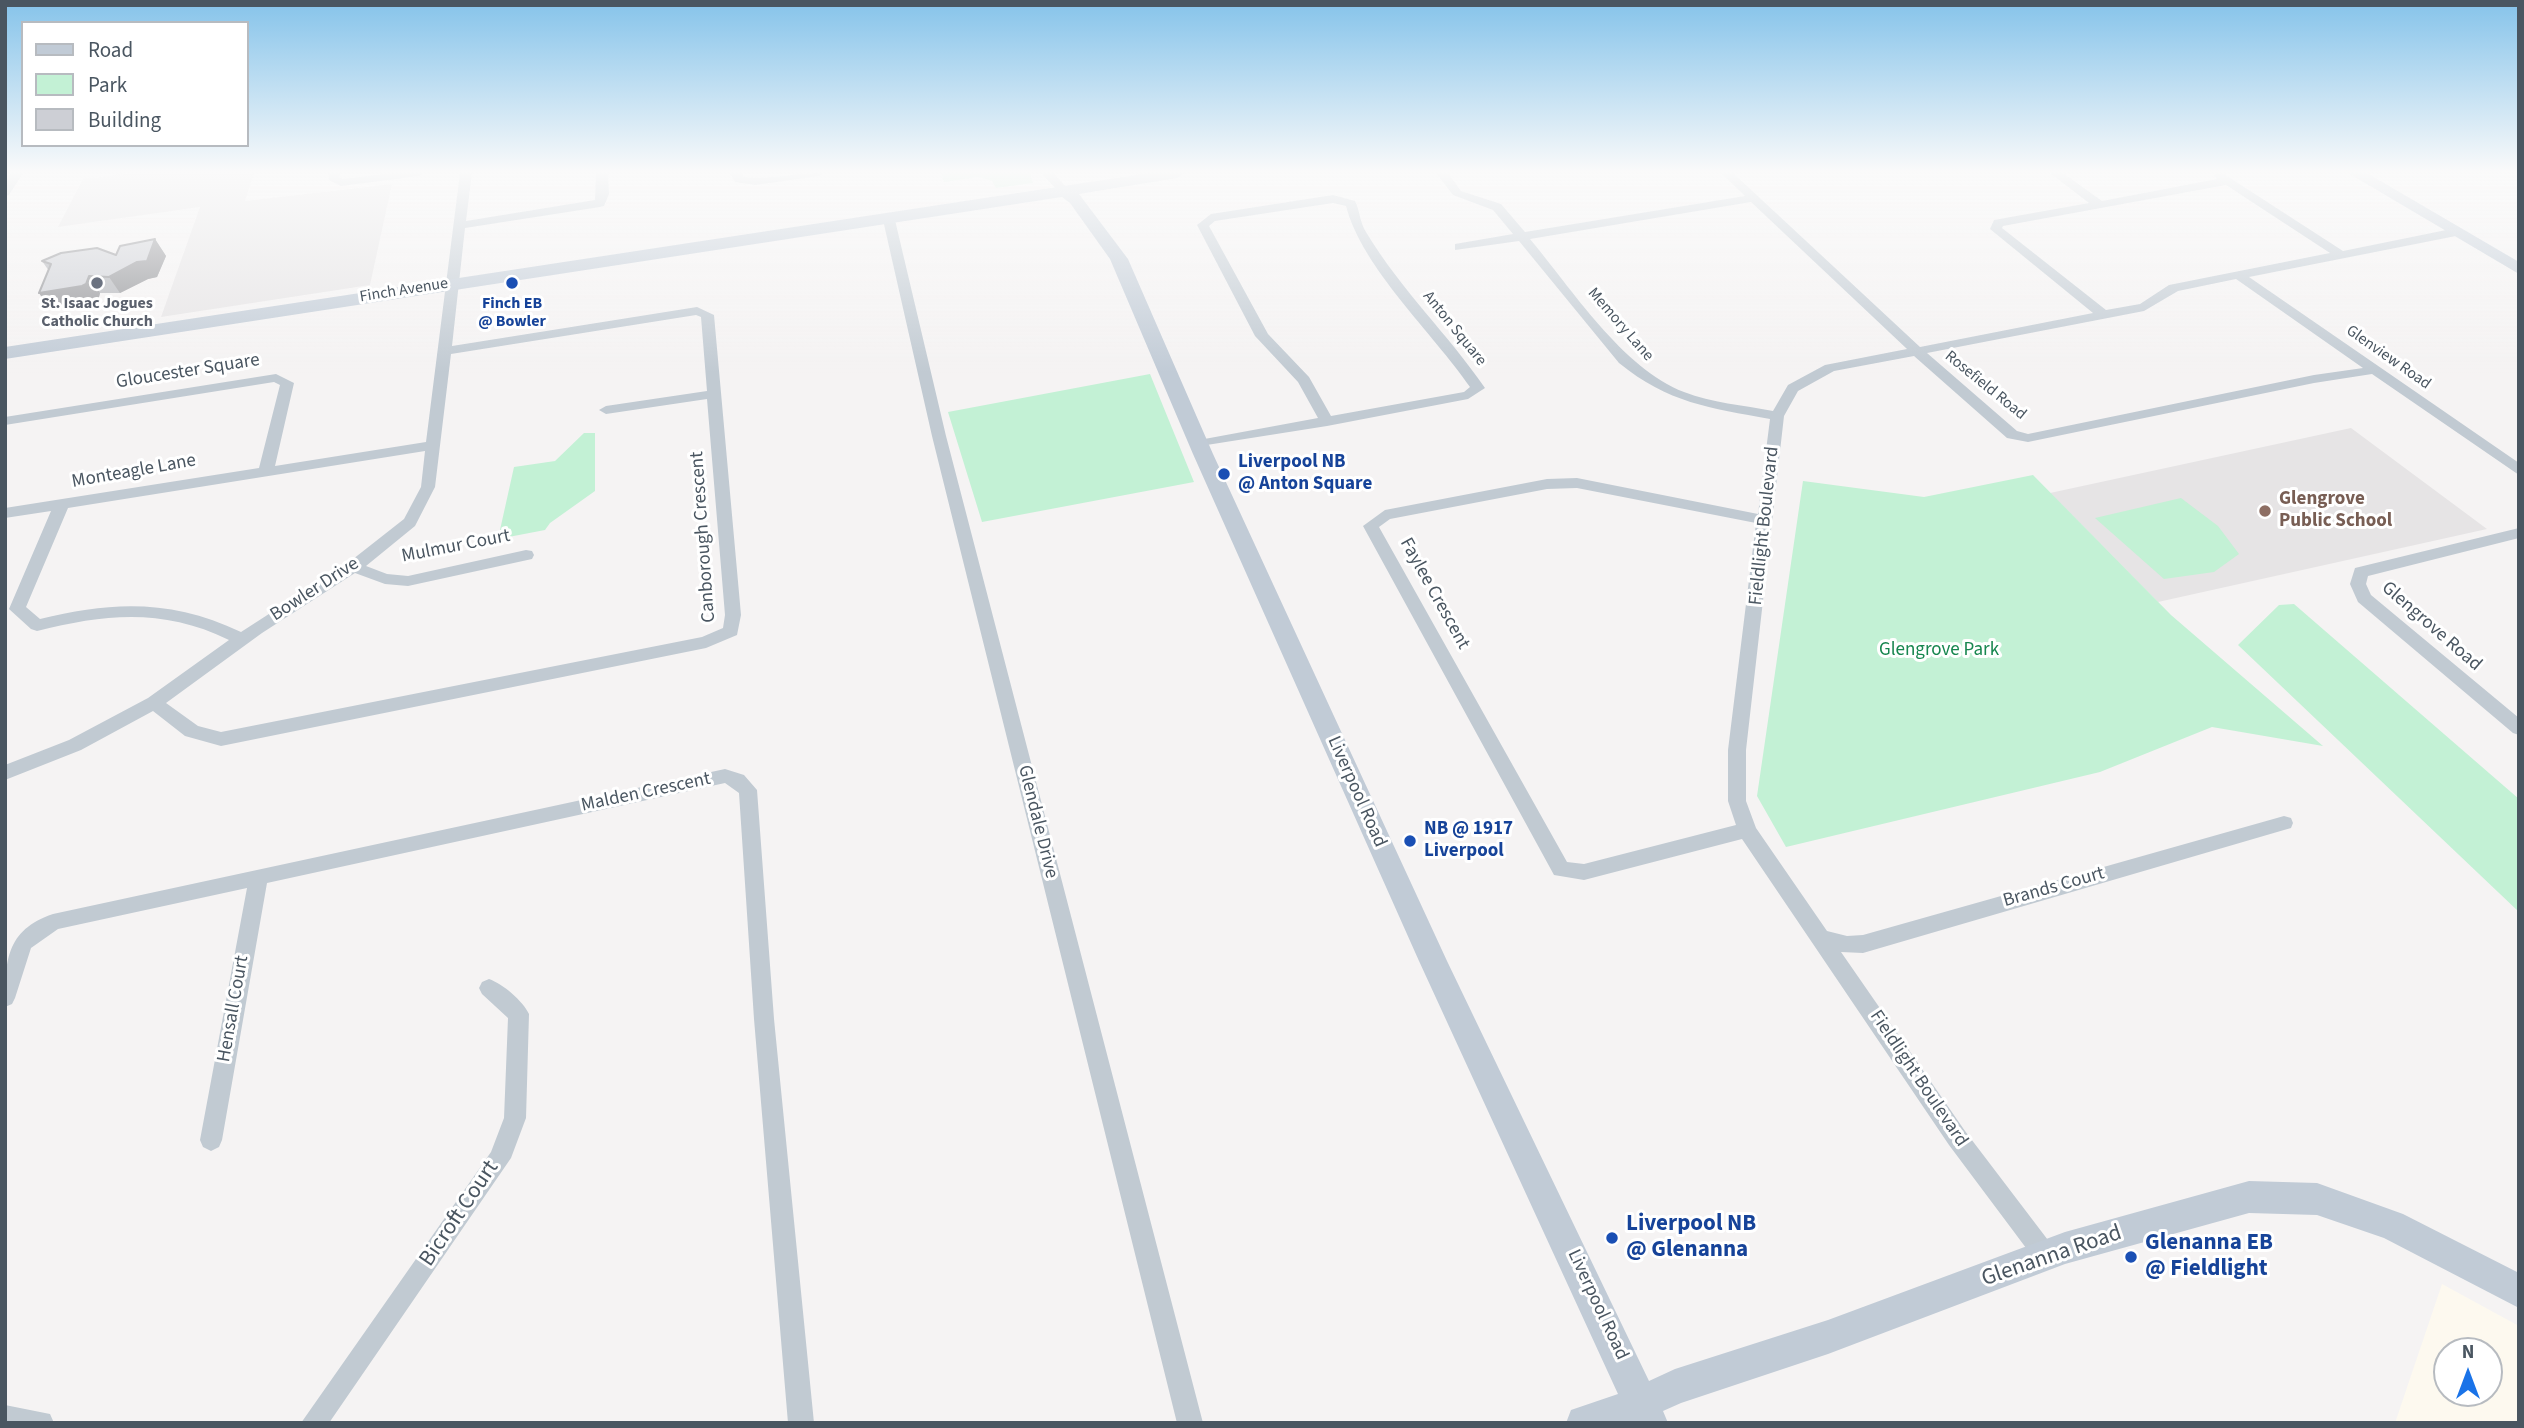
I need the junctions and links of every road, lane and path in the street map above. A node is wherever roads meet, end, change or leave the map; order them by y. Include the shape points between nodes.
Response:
1 (459, 240) edge
2 (753, 240) edge
3 (894, 240) edge
4 (1105, 240) edge
5 (1211, 240) edge
6 (1366, 240) edge
7 (1501, 240) edge
8 (1525, 240) edge
9 (1799, 240) edge
10 (2009, 240) edge
11 (2318, 240) edge
12 (2416, 240) edge
13 (2469, 240) edge
14 (1459, 247) dead end
15 (2340, 254) junction
16 (2519, 269) edge
17 (2237, 274) junction
18 (452, 283) junction
19 (2105, 316) junction
20 (444, 351) junction
21 (1919, 352) junction
22 (5, 353) edge
23 (2374, 370) junction
24 (714, 394) junction
25 (606, 410) dead end
26 (1777, 416) junction
27 (5, 421) edge
28 (1327, 422) junction
29 (1199, 444) junction
30 (433, 445) junction
31 (2519, 470) edge
32 (265, 471) junction
33 (61, 506) junction
34 (5, 513) edge
35 (1765, 520) junction
36 (2519, 533) edge
37 (526, 555) dead end
38 (354, 567) junction
39 (242, 639) junction
40 (154, 703) junction
41 (2519, 728) edge
42 (5, 773) edge
43 (2284, 823) dead end
44 (1747, 831) junction
45 (258, 879) junction
46 (1823, 939) junction
47 (489, 988) dead end
48 (5, 998) edge
49 (211, 1140) dead end
50 (2046, 1256) junction
51 (2519, 1291) edge
52 (1646, 1413) edge
53 (5, 1418) edge
54 (41, 1423) edge
55 (314, 1423) edge
56 (801, 1423) edge
57 (1190, 1423) edge
58 (1584, 1423) edge

1 - 18 street, Bowler Drive
2 - 18 main road, Finch Avenue
3 - 57 street, Glendale Drive via 939,436
4 - 29 main road, Liverpool Road via 1119,259
5 - 28 street, Anton Square via 1262,336 1304,380
6 - 28 street, Anton Square via 1478,388 1468,395
7 - 14 street
8 - 26 street, Memory Lane via 1644,379 1695,402
9 - 21 street, Rosefield Road
10 - 19 street
11 - 15 street
12 - 15 street, Fieldlight Boulevard
13 - 16 main road
15 - 17 street, Fieldlight Boulevard
17 - 19 street, Fieldlight Boulevard via 2174,288 2144,307
17 - 23 street, Glenview Road
18 - 20 street, Bowler Drive
18 - 22 main road, Finch Avenue
19 - 21 street, Fieldlight Boulevard
20 - 24 street, Canborough Crescent via 697,310 707,315
20 - 30 street, Bowler Drive
21 - 23 street, Rosefield Road via 2012,435 2028,438
21 - 26 street, Fieldlight Boulevard via 1830,368 1810,376 1793,388
23 - 31 street, Glenview Road
24 - 25 street
24 - 40 street, Canborough Crescent via 731,631 706,642 222,739 202,738 184,729
26 - 35 street, Fieldlight Boulevard
27 - 32 street, Gloucester Square via 276,377 286,383
28 - 29 street, Anton Square
29 - 52 main road, Liverpool Road via 1433,961
30 - 32 street, Monteagle Lane
30 - 38 street, Bowler Drive via 428,487 410,522
32 - 33 street, Monteagle Lane
33 - 34 street
33 - 39 street, Monteagle Lane via 17,608 37,625 103,611 147,612
35 - 44 street, Fieldlight Boulevard via 1737,750 1737,800
35 - 44 street, Faylee Crescent via 1577,483 1557,483 1385,515 1371,526 1561,869 1584,872
36 - 41 street, Glengrove Road via 2361,572 2358,584 2364,598 2391,623
37 - 38 street, Mulmur Court via 408,580 384,579
38 - 39 street, Bowler Drive
39 - 40 street, Bowler Drive
40 - 42 street, Bowler Drive via 75,745
43 - 46 street, Brands Court via 1863,944
44 - 46 street, Fieldlight Boulevard
45 - 48 street, Malden Crescent via 53,922 23,943
45 - 49 street, Hensall Court
45 - 56 street, Malden Crescent via 724,776 738,780 748,790
46 - 50 street, Fieldlight Boulevard via 1957,1138
47 - 55 street, Bicroft Court via 519,1014 515,1118 500,1158
50 - 51 main road, Glenanna Road via 2249,1197 2291,1196 2317,1199 2392,1225
50 - 52 main road, Glenanna Road via 1828,1337 1675,1387
52 - 58 main road, Glenanna Road
53 - 54 street

